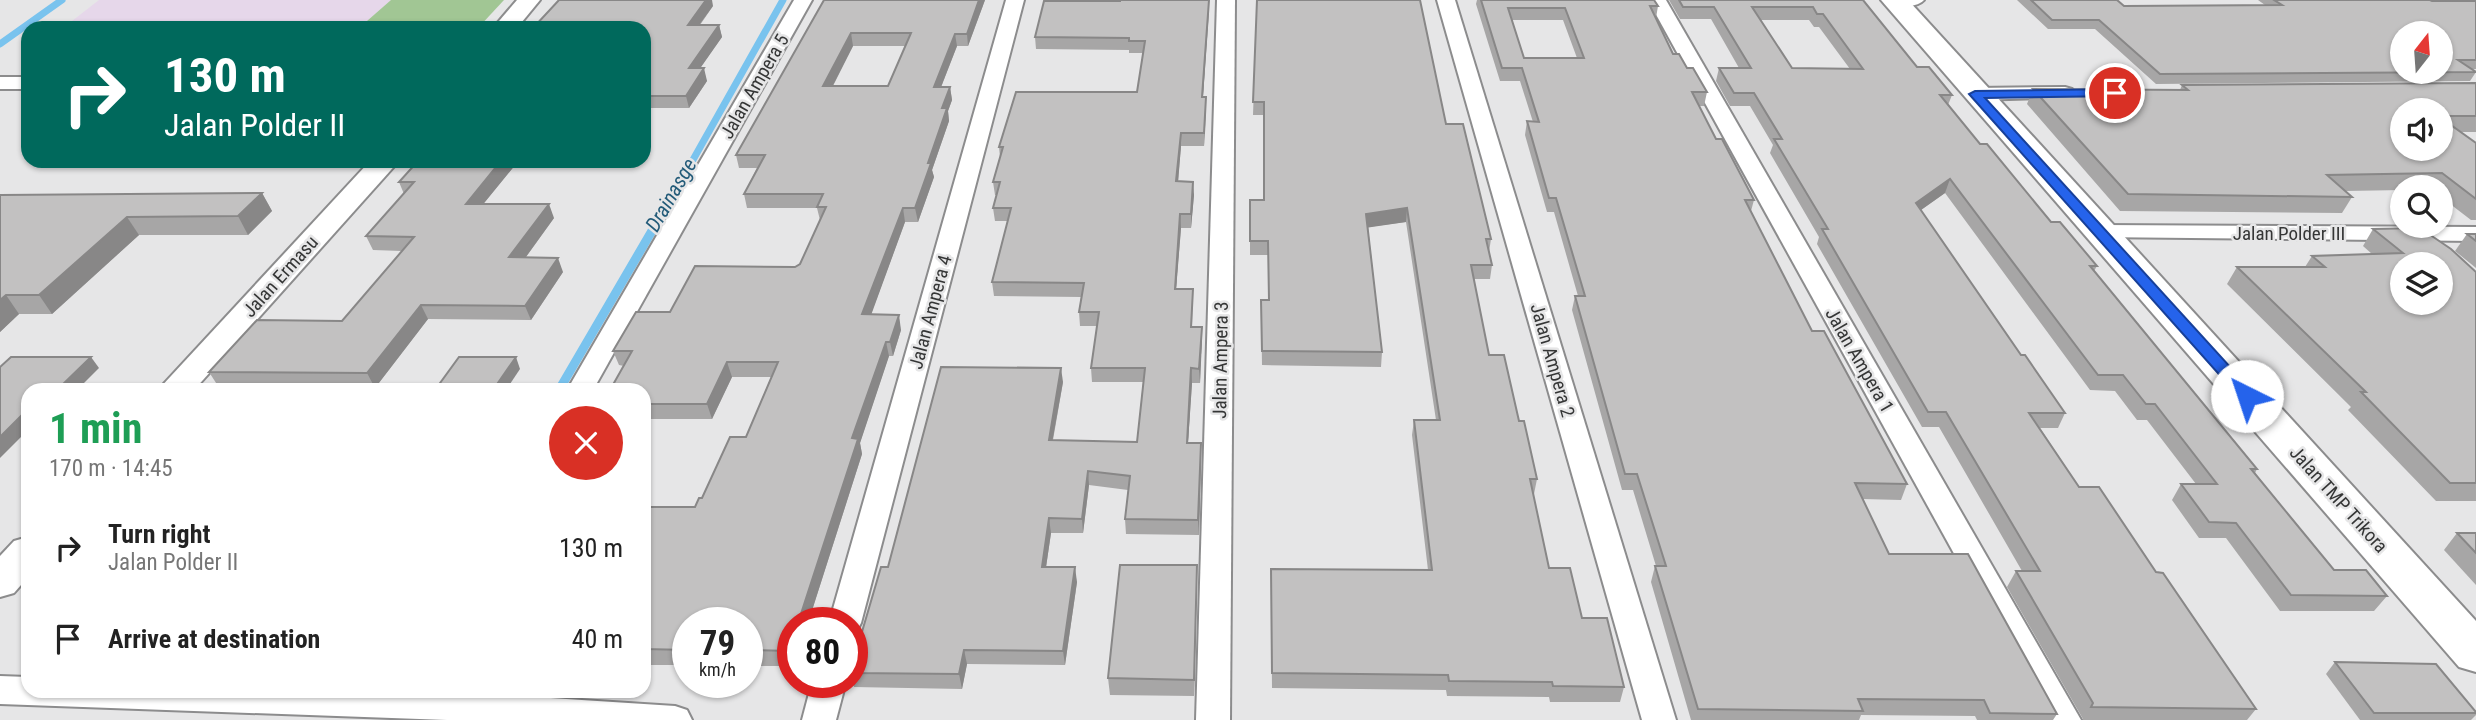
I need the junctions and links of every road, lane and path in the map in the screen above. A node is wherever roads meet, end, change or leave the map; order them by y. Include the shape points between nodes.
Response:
1 (529, 0) edge
2 (803, 0) edge
3 (1015, 0) edge
4 (1226, 0) edge
5 (1447, 0) edge
6 (1657, 0) edge
7 (1894, 0) edge
8 (1915, 0) edge
9 (511, 21) edge
10 (0, 83) edge
11 (21, 83) edge
12 (2087, 93) edge
13 (1975, 94) junction
14 (379, 168) edge
15 (2102, 232) junction
16 (2390, 233) edge
17 (2453, 234) edge
18 (2476, 234) edge
19 (2421, 238) edge
20 (2439, 252) edge
21 (181, 383) edge
22 (584, 383) edge
23 (21, 559) edge
24 (0, 582) edge
25 (849, 607) edge
26 (2476, 653) edge
27 (0, 690) edge
28 (21, 691) edge
29 (228, 698) edge
30 (825, 698) edge
31 (417, 705) edge
32 (675, 720) edge
33 (819, 720) edge
34 (1213, 720) edge
35 (1659, 720) edge
36 (2064, 720) edge

1 - 9 street
2 - 22 street, Jalan Ampera 5
3 - 25 street, Jalan Ampera 4
4 - 34 street, Jalan Ampera 3
5 - 35 street, Jalan Ampera 2
6 - 36 street, Jalan Ampera 1
7 - 8 street
7 - 13 highway, Jalan TMP Trikora
10 - 11 street
12 - 13 street
13 - 15 highway, Jalan TMP Trikora
14 - 21 street, Jalan Ermasu
15 - 16 street, Jalan Polder III
15 - 26 highway, Jalan TMP Trikora
17 - 18 street, Jalan Polder III
19 - 20 street
23 - 24 street
27 - 28 street
29 - 31 street
30 - 33 street
31 - 32 street

